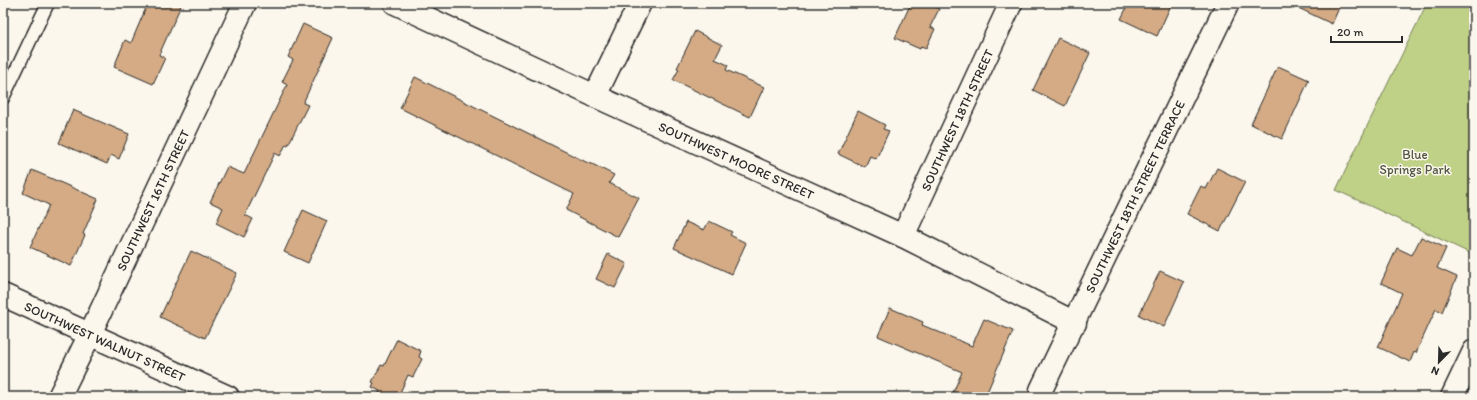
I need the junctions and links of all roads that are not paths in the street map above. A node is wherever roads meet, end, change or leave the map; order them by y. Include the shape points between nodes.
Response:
1 (48, 3) edge
2 (245, 3) edge
3 (395, 3) edge
4 (640, 3) edge
5 (1011, 3) edge
6 (1228, 3) edge
7 (595, 96) junction
8 (3, 98) edge
9 (903, 236) junction
10 (3, 295) edge
11 (1075, 323) junction
12 (90, 334) junction
13 (1474, 351) edge
14 (1042, 390) dead end
15 (59, 397) edge
16 (228, 397) edge
17 (1452, 397) edge

1 - 8 lane
2 - 12 street, SOUTHWEST 16TH STREET
3 - 7 street, SOUTHWEST MOORE STREET
4 - 7 street
5 - 9 street, SOUTHWEST 18TH STREET
6 - 11 street, SOUTHWEST 18TH STREET TERRACE
7 - 9 street, SOUTHWEST MOORE STREET
9 - 11 street, SOUTHWEST MOORE STREET
10 - 12 street, SOUTHWEST WALNUT STREET
11 - 14 street, SOUTHWEST 18TH STREET TERRACE
12 - 15 street, SOUTHWEST 16TH STREET
12 - 16 street, SOUTHWEST WALNUT STREET
13 - 17 street

